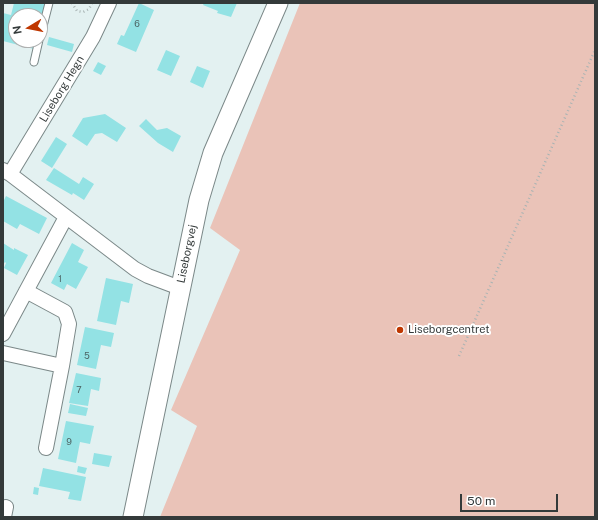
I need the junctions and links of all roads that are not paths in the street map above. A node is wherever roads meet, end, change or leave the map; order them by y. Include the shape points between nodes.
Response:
1 (109, 3) edge
2 (278, 3) edge
3 (38, 48) edge
4 (34, 62) dead end
5 (7, 172) edge
6 (66, 217) junction
7 (180, 288) junction
8 (26, 291) junction
9 (3, 334) edge
10 (3, 353) edge
11 (62, 366) junction
12 (46, 448) dead end
13 (133, 517) edge

1 - 5 street, Liseborg Hegn via 94,37
2 - 7 street, Liseborgvej via 213,153 199,200
3 - 4 lane
5 - 6 street, Liseborg Hegn
6 - 7 street, Liseborg Hegn via 135,269
6 - 8 street
7 - 13 street, Liseborgvej
8 - 9 street
8 - 11 street via 65,312 69,324
10 - 11 street
11 - 12 street

